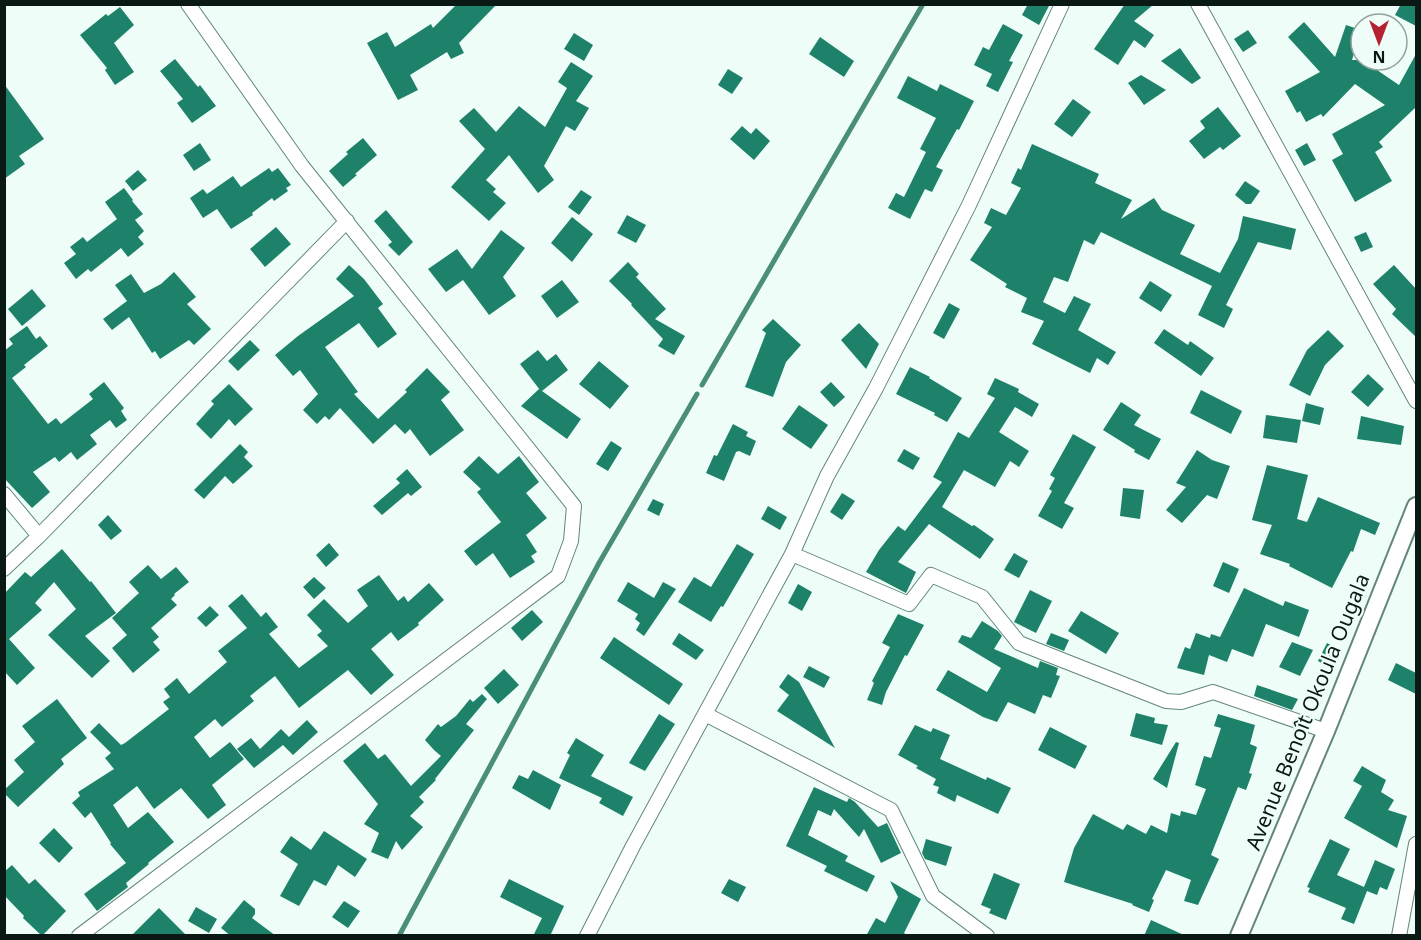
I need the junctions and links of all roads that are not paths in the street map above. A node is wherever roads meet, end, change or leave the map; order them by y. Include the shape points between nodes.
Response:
1 (188, 4) edge
2 (1062, 4) edge
3 (1198, 4) edge
4 (347, 221) junction
5 (1416, 401) edge
6 (4, 494) edge
7 (1416, 506) edge
8 (39, 536) junction
9 (792, 554) junction
10 (4, 569) edge
11 (705, 714) junction
12 (1326, 731) junction
13 (1416, 844) edge
14 (79, 936) edge
15 (587, 936) edge
16 (987, 936) edge
17 (1239, 936) edge
18 (1398, 936) edge

1 - 4 street via 302,166
2 - 9 street via 969,205 876,388 826,476
3 - 5 street
4 - 8 street
4 - 14 street via 574,506 571,541 564,561 558,576
6 - 8 street
7 - 12 street, Avenue Benoît Okoula Ougala
8 - 10 street
9 - 11 street
9 - 12 street via 909,604 931,574 982,597 1019,643 1061,660 1166,701 1181,702 1213,692
11 - 15 street
11 - 16 street via 891,810 933,896
12 - 17 street, Avenue Benoît Okoula Ougala
13 - 18 street

